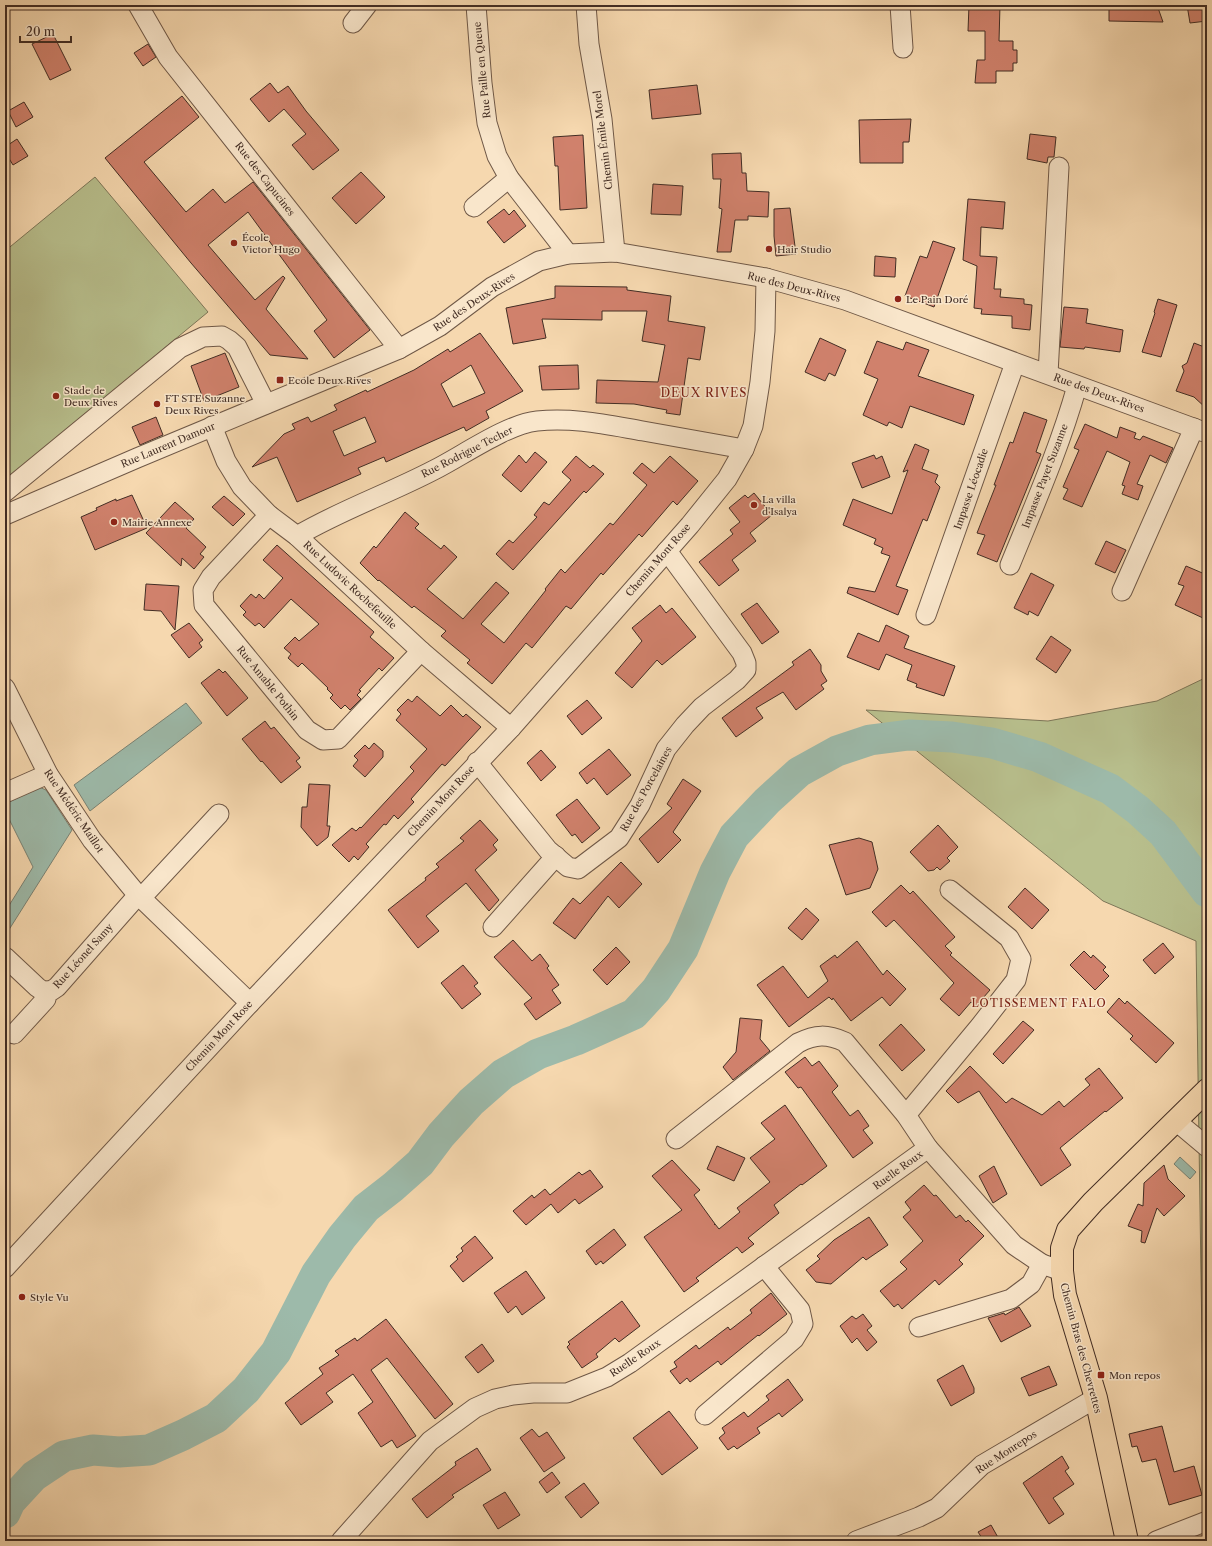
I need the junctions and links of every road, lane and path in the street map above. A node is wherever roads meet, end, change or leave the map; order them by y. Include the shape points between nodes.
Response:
1 (138, 5) edge
2 (367, 5) edge
3 (476, 5) edge
4 (586, 5) edge
5 (900, 5) edge
6 (353, 23) dead end
7 (903, 48) dead end
8 (1059, 167) dead end
9 (509, 178) junction
10 (474, 207) dead end
11 (615, 252) junction
12 (568, 254) junction
13 (766, 278) junction
14 (399, 349) junction
15 (1015, 362) junction
16 (1048, 374) junction
17 (1077, 386) junction
18 (266, 404) junction
19 (212, 426) junction
20 (1200, 430) edge
21 (744, 449) junction
22 (5, 492) edge
23 (5, 515) edge
24 (269, 515) junction
25 (297, 536) junction
26 (667, 551) junction
27 (1010, 565) dead end
28 (1122, 591) dead end
29 (926, 615) dead end
30 (421, 651) junction
31 (5, 688) edge
32 (511, 728) junction
33 (477, 762) junction
34 (48, 774) junction
35 (5, 794) edge
36 (219, 814) dead end
37 (556, 856) junction
38 (950, 890) dead end
39 (139, 896) junction
40 (493, 927) dead end
41 (5, 957) edge
42 (47, 991) junction
43 (250, 1003) junction
44 (14, 1034) dead end
45 (1207, 1090) edge
46 (906, 1115) junction
47 (1176, 1120) junction
48 (676, 1139) dead end
49 (1207, 1147) edge
50 (928, 1148) junction
51 (764, 1266) junction
52 (5, 1268) edge
53 (1052, 1268) junction
54 (919, 1327) dead end
55 (1096, 1398) junction
56 (706, 1416) dead end
57 (1207, 1521) edge
58 (341, 1541) edge
59 (856, 1541) edge
60 (1127, 1541) edge
61 (1156, 1541) edge

1 - 14 street, Rue des Capucines via 168,57
2 - 6 street
3 - 9 street, Rue Paille en Queue via 488,123 497,156
4 - 11 street, Chemin Émile Morel via 589,44 602,119
5 - 7 street
8 - 16 street
9 - 10 street
9 - 12 street, Rue Paille en Queue
11 - 12 street, Rue des Deux-Rives
11 - 13 street, Rue des Deux-Rives
12 - 14 street, Rue des Deux-Rives via 538,261 514,274 492,287 440,326
13 - 15 street, Rue des Deux-Rives via 845,300
13 - 21 street, Chemin Mont Rose via 760,382 753,426
14 - 18 street, Rue Laurent Damour
15 - 16 street, Rue des Deux-Rives
15 - 29 street, Impasse Léocadie
16 - 17 street, Rue des Deux-Rives
17 - 20 street, Rue des Deux-Rives
17 - 27 street, Impasse Payet Suzanne via 1071,409
18 - 19 street, Rue Laurent Damour
18 - 22 street via 237,347 222,336 203,337 180,348
19 - 23 street, Rue Laurent Damour
19 - 24 street, Rue Ludovic Rochefeuille via 226,461 242,487
20 - 28 street, Rue des Deux-Rives
21 - 25 street, Rue Rodrigue Techer via 594,422 535,421 500,434 432,471 325,520
21 - 26 street, Chemin Mont Rose via 727,479
24 - 25 street, Rue Ludovic Rochefeuille
24 - 30 street, Rue Amable Pothin via 211,577 203,590 204,605 307,730 323,740 338,739
25 - 30 street, Rue Ludovic Rochefeuille
26 - 32 street, Chemin Mont Rose
26 - 37 street, Rue des Porcelaines via 742,653 746,670 702,707 666,749 640,805 619,838 578,868 568,867
30 - 32 street, Rue Ludovic Rochefeuille
31 - 34 street, Rue Médéric Maillot
32 - 33 street, Chemin Mont Rose
33 - 37 street, Rue des Porcelaines via 548,850
33 - 43 street, Chemin Mont Rose
34 - 35 street
34 - 39 street, Rue Médéric Maillot via 92,840
36 - 39 street, Rue Léonel Samy
37 - 40 street
38 - 46 street via 1009,938 1021,959 1016,980
39 - 42 street, Rue Léonel Samy via 57,987
39 - 43 street, Rue Médéric Maillot
41 - 42 street via 37,987 44,992
42 - 44 street, Rue Léonel Samy via 46,999
43 - 52 street, Chemin Mont Rose
45 - 47 main road, Chemin Bras des Chevrettes
46 - 48 street, Ruelle Roux via 845,1042 834,1037 821,1036 808,1038 798,1044
46 - 50 street, Ruelle Roux
47 - 49 street
47 - 53 main road, Chemin Bras des Chevrettes via 1068,1230
50 - 51 street, Ruelle Roux
50 - 53 street, Ruelle Roux via 1014,1245
51 - 56 street via 800,1310 803,1324 794,1339
51 - 58 street, Ruelle Roux via 607,1377 567,1393 513,1395 495,1399 475,1408 430,1441
53 - 54 street via 1011,1299
53 - 55 main road, Chemin Bras des Chevrettes via 1065,1295
55 - 59 street, Rue Monrepos via 982,1465 937,1508
55 - 60 main road, Chemin Bras des Chevrettes
57 - 61 street

